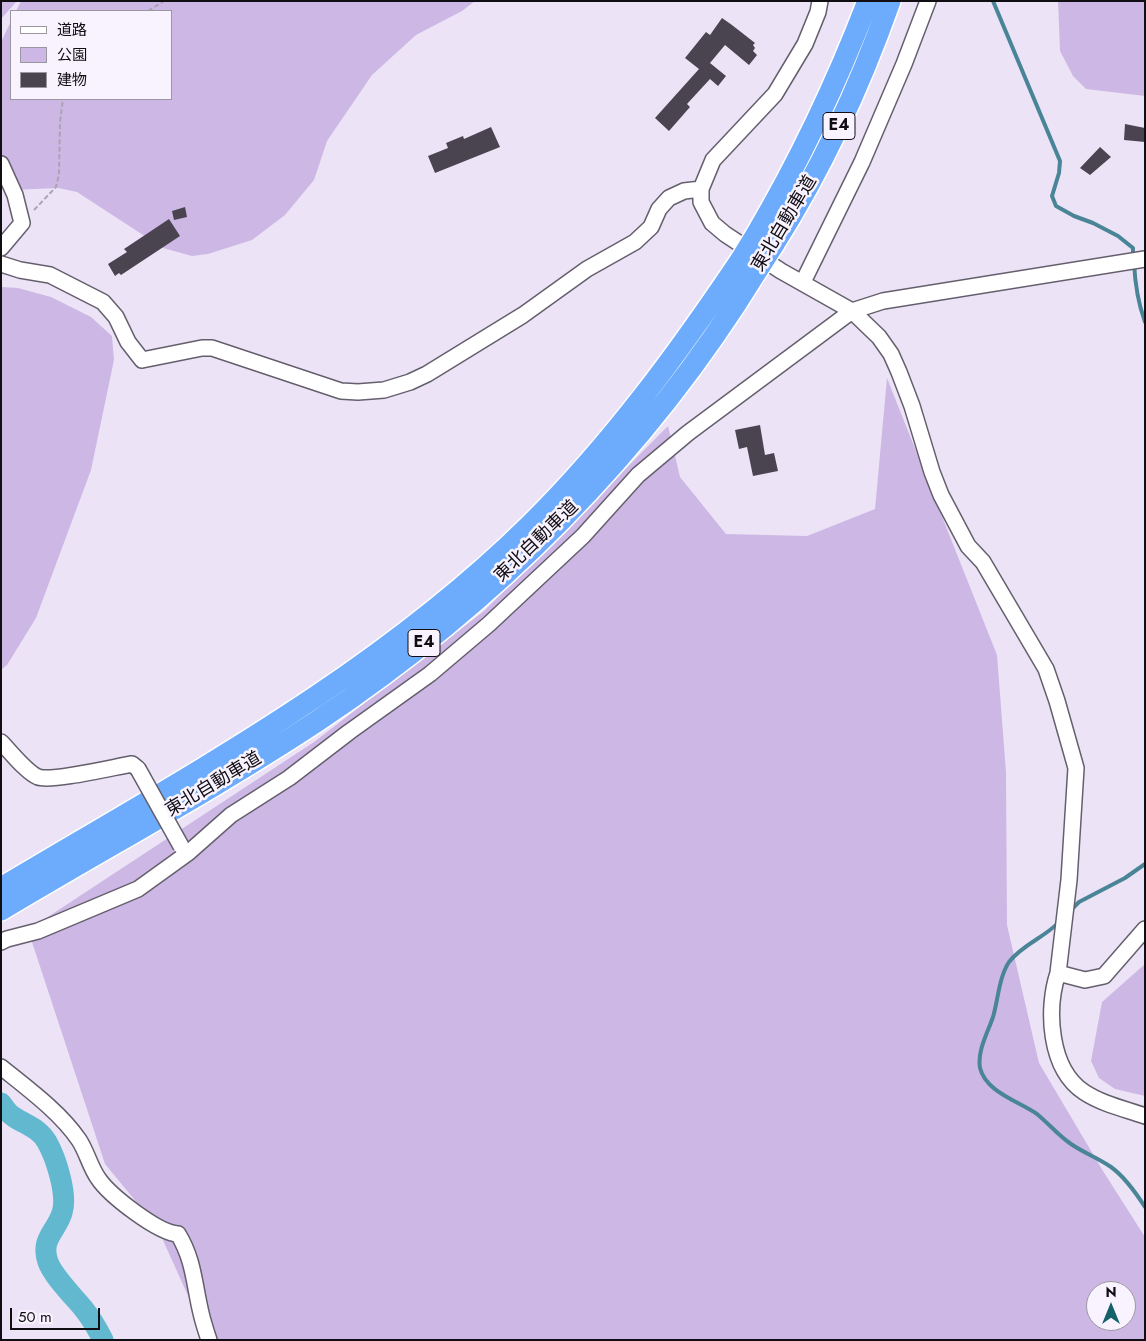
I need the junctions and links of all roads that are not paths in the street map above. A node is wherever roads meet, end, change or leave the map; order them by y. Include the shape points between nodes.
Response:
1 (820, 1) edge
2 (868, 1) edge
3 (890, 1) edge
4 (928, 1) edge
5 (1, 164) edge
6 (701, 189) junction
7 (765, 239) junction
8 (1, 248) edge
9 (1145, 259) edge
10 (1, 264) edge
11 (749, 265) junction
12 (803, 282) junction
13 (852, 311) junction
14 (1, 742) edge
15 (185, 849) junction
16 (1, 888) edge
17 (1, 910) edge
18 (1145, 929) edge
19 (1, 942) edge
20 (1058, 973) junction
21 (1, 1067) edge
22 (1145, 1116) edge
23 (209, 1340) edge

1 - 6 street via 805,44 775,94 713,160
2 - 7 highway, 東北自動車道 / E4 via 844,63
3 - 7 highway, 東北自動車道 / E4 via 820,165 793,213
4 - 12 street via 862,162
5 - 8 street via 15,195 22,223
6 - 10 street via 684,191 669,198 659,209 651,227 635,242 587,269 522,315 427,374 384,390 341,391 212,348 142,360 103,302 50,275
6 - 12 street via 701,202 712,223
7 - 11 highway, 東北自動車道 / E4, bridge
9 - 13 street via 883,301
11 - 16 highway, 東北自動車道 / E4 via 575,477 530,525 476,574 370,660 312,701
11 - 17 highway, 東北自動車道 / E4 via 738,302 620,456 524,558 444,628 316,722
12 - 13 street
13 - 15 street via 688,433 638,475 583,536 430,674 289,778
13 - 20 street via 879,337 891,354 941,495 968,546 983,562 1046,669 1057,701 1076,768
14 - 15 street, bridge via 39,777 60,777 132,764
15 - 19 street via 138,889 38,931
18 - 20 street via 1104,976 1085,980
20 - 22 street via 1051,1016 1056,1050 1063,1069 1084,1092
21 - 23 street via 38,1098 80,1141 97,1178 107,1190 156,1227 178,1234 186,1247 194,1274

